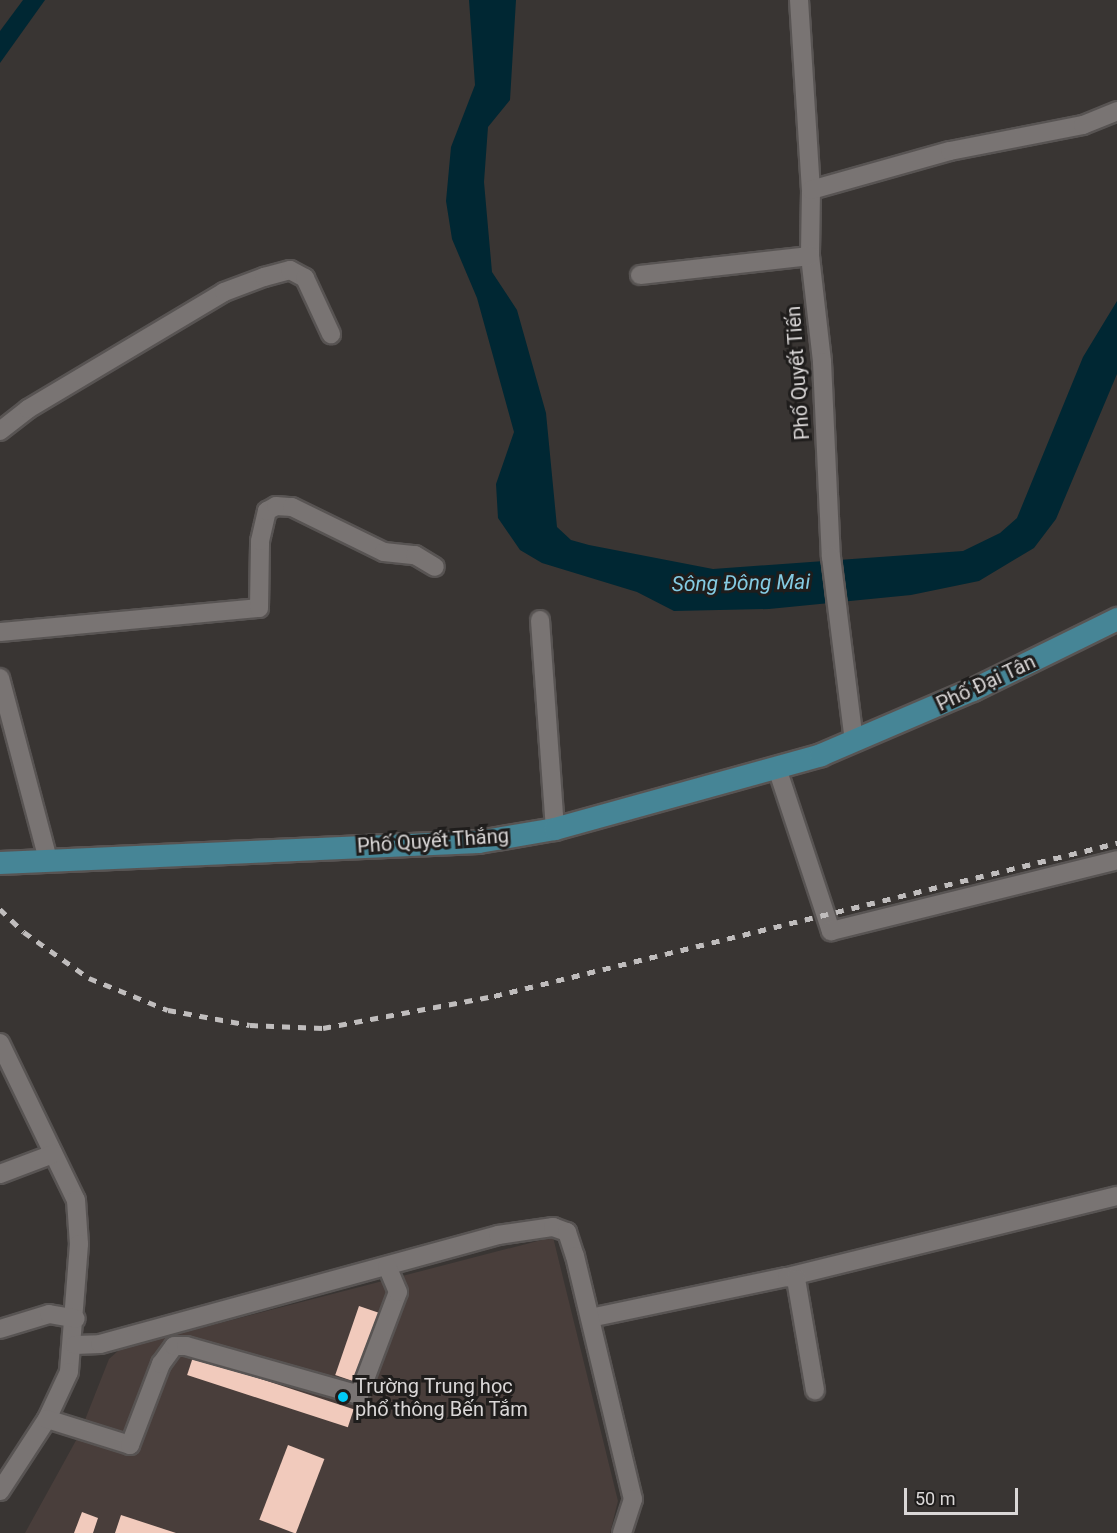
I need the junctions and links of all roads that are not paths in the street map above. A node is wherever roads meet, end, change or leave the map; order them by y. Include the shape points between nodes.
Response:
1 (799, 0) edge
2 (1117, 111) edge
3 (811, 190) junction
4 (810, 256) junction
5 (640, 275) dead end
6 (330, 334) dead end
7 (0, 431) edge
8 (435, 567) dead end
9 (540, 620) dead end
10 (1117, 620) edge
11 (0, 632) edge
12 (0, 678) edge
13 (854, 742) junction
14 (777, 768) junction
15 (555, 829) junction
16 (48, 860) junction
17 (1117, 860) edge
18 (0, 863) edge
19 (0, 1043) edge
20 (53, 1154) junction
21 (0, 1174) edge
22 (1117, 1196) edge
23 (387, 1266) junction
24 (787, 1277) junction
25 (590, 1318) junction
26 (76, 1319) junction
27 (0, 1329) edge
28 (75, 1345) junction
29 (815, 1390) dead end
30 (47, 1419) junction
31 (0, 1491) edge
32 (622, 1533) edge

1 - 3 street, Phố Quyết Tiến
2 - 3 street via 1083,125 950,151
3 - 4 street, Phố Quyết Tiến
4 - 5 street
4 - 13 street, Phố Quyết Tiến via 822,362 831,557
6 - 7 street via 304,278 290,270 264,277 225,292 28,409
8 - 11 street via 415,555 376,549 292,507 276,506 267,511 260,541 259,608
9 - 15 street
10 - 13 main road, Phố Đại Tân
12 - 16 street
13 - 14 main road, Phố Quyết Thắng
14 - 15 main road, Phố Quyết Thắng via 657,797
14 - 17 street via 831,931
15 - 16 main road, Phố Quyết Thắng via 479,842
16 - 18 main road, Phố Quyết Thắng
19 - 20 street
20 - 21 street
20 - 26 street via 76,1200
22 - 24 street
23 - 25 street via 498,1235 553,1227 567,1232
23 - 28 street via 100,1344
23 - 30 street via 398,1292 359,1395 186,1346 168,1351 130,1445
24 - 25 street
24 - 29 street via 796,1279 801,1288
25 - 32 street via 633,1499
26 - 27 street via 50,1314
26 - 28 street
28 - 30 street via 69,1372
30 - 31 street

